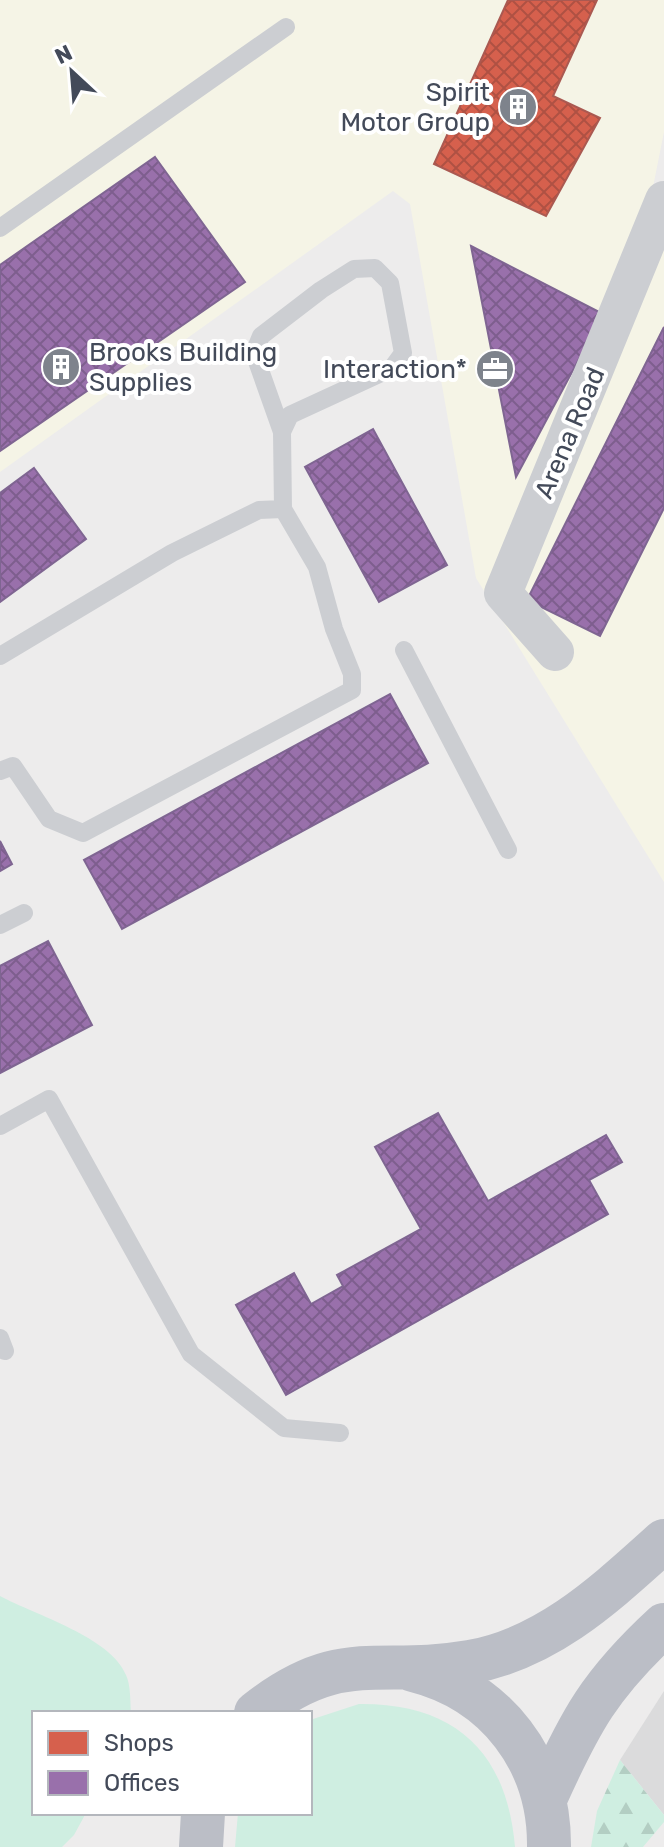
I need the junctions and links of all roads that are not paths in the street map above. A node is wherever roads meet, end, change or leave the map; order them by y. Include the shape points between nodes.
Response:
1 (286, 27) dead end
2 (664, 200) edge
3 (0, 228) edge
4 (282, 432) junction
5 (283, 509) junction
6 (404, 650) dead end
7 (555, 652) dead end
8 (0, 656) edge
9 (4, 765) edge
10 (508, 850) dead end
11 (24, 913) dead end
12 (0, 925) edge
13 (0, 1126) edge
14 (340, 1433) dead end
15 (664, 1541) edge
16 (664, 1625) edge
17 (395, 1666) junction
18 (259, 1711) edge
19 (545, 1799) junction
20 (549, 1847) edge

1 - 3 lane
2 - 7 street, Arena Road via 503,593
4 - 4 lane via 254,353 261,336 354,269 375,268 390,283 403,353 392,368 290,415
4 - 5 lane
5 - 8 lane via 259,510 172,553
5 - 9 lane via 317,567 352,674 352,690 83,833 49,819
6 - 10 lane
11 - 12 lane
13 - 14 lane via 49,1099 191,1354 284,1428
15 - 17 highway via 578,1615 539,1638 471,1662
16 - 19 highway via 605,1684 578,1725
17 - 18 highway via 330,1671 287,1689
17 - 19 highway via 438,1677 500,1717 523,1746
19 - 20 highway

